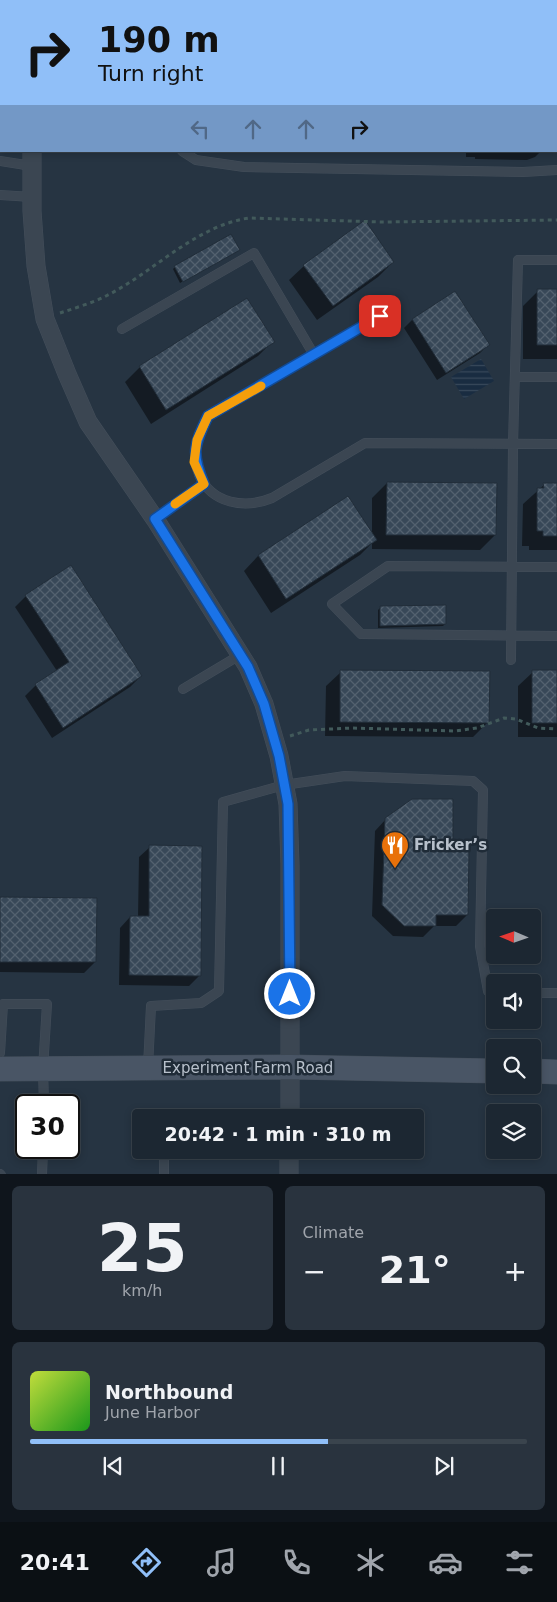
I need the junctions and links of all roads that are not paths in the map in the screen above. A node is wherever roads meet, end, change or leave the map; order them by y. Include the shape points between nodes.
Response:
1 (184, 152) edge
2 (32, 158) edge
3 (0, 161) edge
4 (557, 170) edge
5 (0, 195) edge
6 (32, 197) junction
7 (557, 260) edge
8 (380, 316) dead end
9 (122, 329) dead end
10 (314, 355) junction
11 (515, 377) junction
12 (557, 377) edge
13 (513, 444) junction
14 (557, 444) edge
15 (204, 484) junction
16 (155, 519) junction
17 (512, 567) junction
18 (557, 567) edge
19 (511, 635) junction
20 (557, 636) edge
21 (240, 655) junction
22 (511, 660) dead end
23 (182, 689) dead end
24 (284, 784) junction
25 (486, 980) edge
26 (541, 993) edge
27 (557, 993) edge
28 (0, 1052) edge
29 (290, 1067) junction
30 (148, 1068) junction
31 (0, 1069) edge
32 (43, 1069) junction
33 (486, 1071) edge
34 (541, 1071) edge
35 (557, 1072) edge
36 (44, 1094) edge
37 (290, 1109) edge
38 (43, 1159) edge
39 (164, 1159) edge
40 (290, 1159) edge
41 (42, 1174) edge
42 (164, 1174) edge
43 (289, 1174) edge

1 - 4 lane via 196,160 244,167
2 - 3 lane
2 - 6 street
5 - 6 lane
6 - 16 street via 36,266 45,319 88,422
7 - 11 lane via 518,260
8 - 10 lane
9 - 10 lane via 254,253
10 - 15 lane via 208,416 197,440 194,462
11 - 12 lane
11 - 13 lane
13 - 14 lane
13 - 15 lane via 365,443 272,498 256,504 238,504 224,499
13 - 17 lane
15 - 16 lane
16 - 21 street
17 - 18 lane
17 - 19 lane
17 - 19 lane via 388,566 332,604 361,634
19 - 20 lane
19 - 22 lane
21 - 23 lane
21 - 24 street via 264,704
24 - 25 lane via 357,776 473,781 483,790 480,946
24 - 29 street via 288,804 290,865
24 - 30 lane via 223,802 219,991 201,1003 151,1006
26 - 27 lane
28 - 32 lane via 3,1004 47,1004
29 - 30 street, Experiment Farm Road
29 - 33 street, Experiment Farm Road
29 - 37 street
30 - 32 street, Experiment Farm Road
31 - 32 street, Experiment Farm Road
32 - 36 lane
34 - 35 street
38 - 41 lane
39 - 42 lane
40 - 43 street

